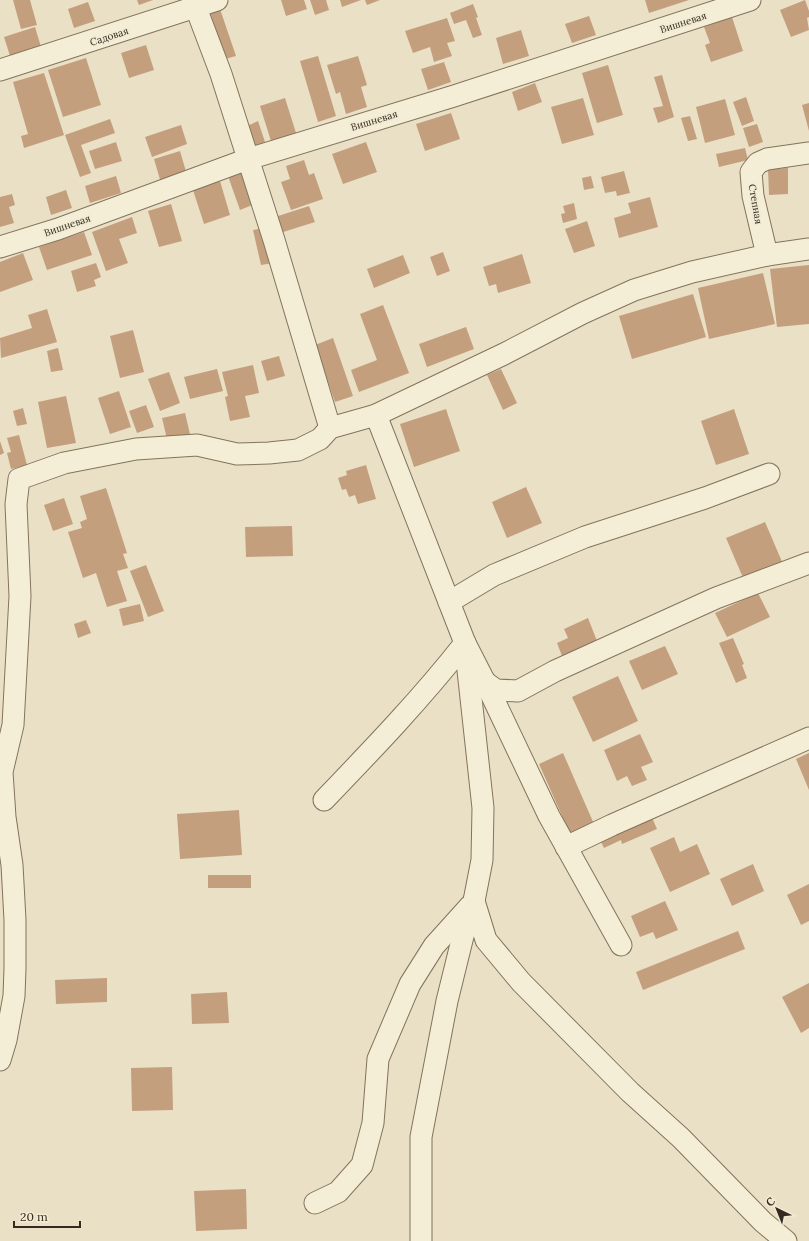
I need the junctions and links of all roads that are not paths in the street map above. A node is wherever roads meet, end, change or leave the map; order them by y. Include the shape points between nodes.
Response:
1 (217, 0) edge
2 (750, 0) edge
3 (194, 4) edge
4 (0, 70) edge
5 (809, 153) edge
6 (248, 159) junction
7 (0, 247) edge
8 (809, 249) edge
9 (767, 255) junction
10 (376, 415) junction
11 (330, 428) junction
12 (769, 474) dead end
13 (809, 563) edge
14 (449, 602) junction
15 (465, 643) junction
16 (485, 682) junction
17 (809, 738) edge
18 (324, 800) dead end
19 (566, 847) junction
20 (474, 901) junction
21 (621, 945) dead end
22 (0, 1060) edge
23 (315, 1203) dead end
24 (421, 1241) edge
25 (786, 1241) edge

1 - 3 street, Садовая
2 - 6 street, Вишневая
3 - 4 street, Садовая
3 - 6 street via 221,74
5 - 9 street, Степная via 767,159 758,163 751,172 753,196
6 - 7 street, Вишневая via 58,229
6 - 11 street
8 - 9 street
9 - 10 street via 692,272 634,290
10 - 11 street
10 - 14 street
11 - 22 street via 320,439 298,450 237,454 197,446 136,449 64,463 19,479 16,504 20,596 13,725 2,772 12,865 15,968 14,996
12 - 14 street via 585,537 494,575
13 - 16 street via 716,598 555,671 518,691 496,690
14 - 15 street
15 - 16 street
15 - 18 street via 396,725
15 - 20 street via 483,808 482,860
16 - 19 street
17 - 19 street
19 - 21 street
20 - 23 street via 434,946 410,984 378,1059 373,1122 362,1165 338,1192
20 - 24 street via 447,1001 421,1137
20 - 25 street via 486,940 521,982 630,1092 681,1138 762,1222

